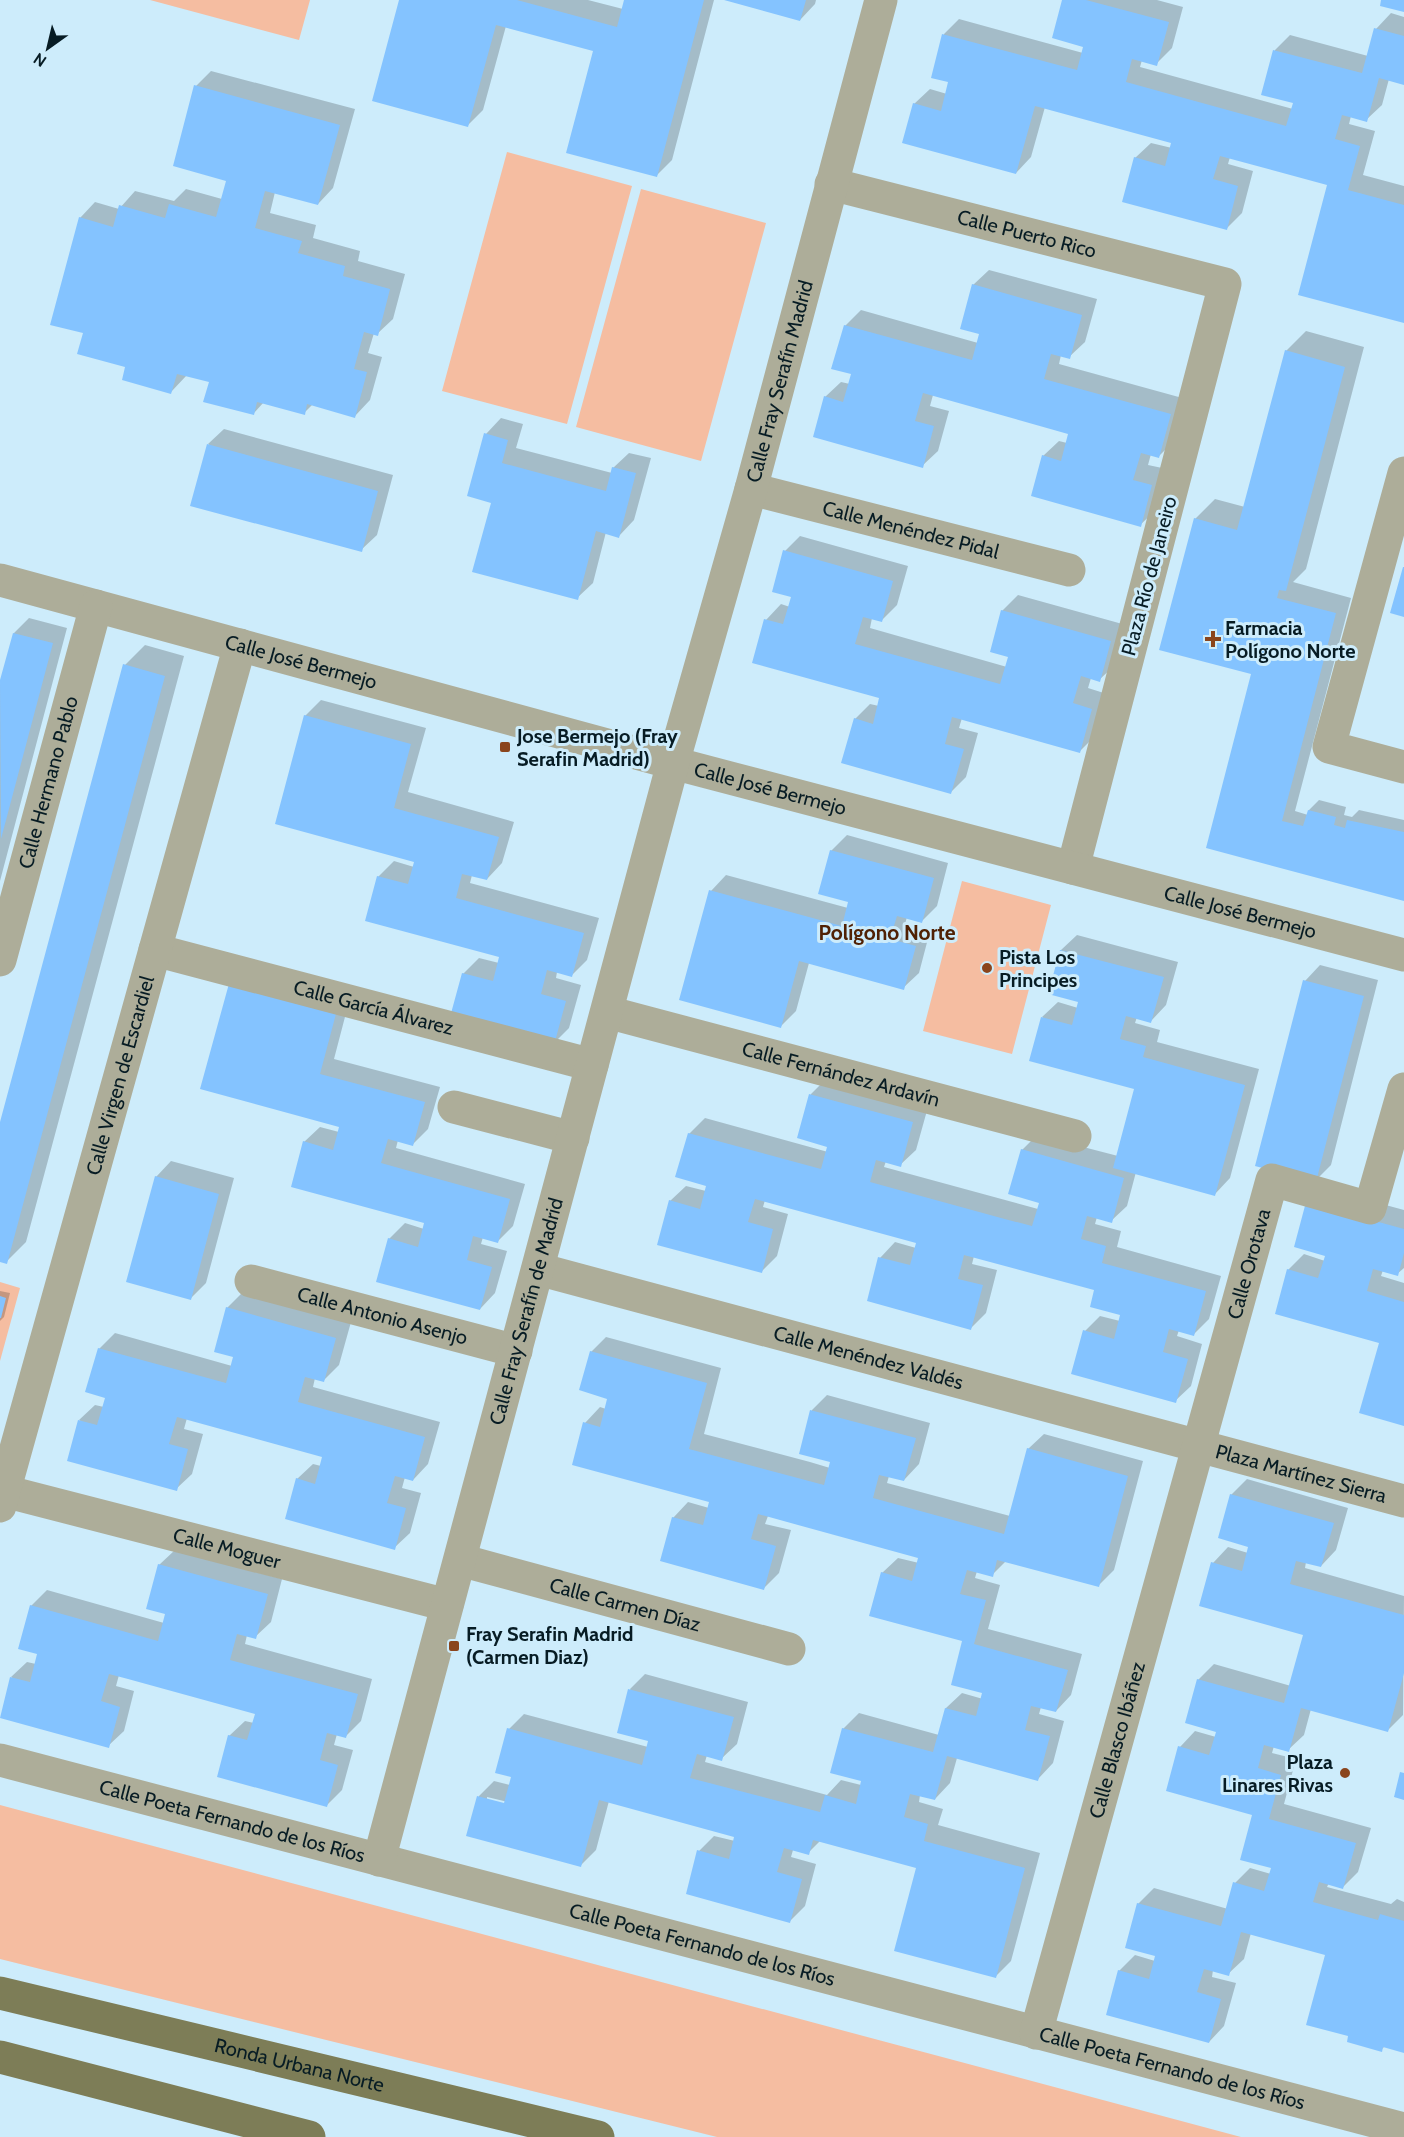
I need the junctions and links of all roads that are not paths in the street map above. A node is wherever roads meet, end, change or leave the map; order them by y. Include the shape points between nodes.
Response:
1 (881, 0) edge
2 (831, 184) junction
3 (1225, 284) joint
4 (1404, 473) edge
5 (751, 489) junction
6 (1069, 570) dead end
7 (0, 580) edge
8 (96, 606) junction
9 (240, 645) junction
10 (673, 763) junction
11 (1404, 767) edge
12 (1073, 868) junction
13 (155, 950) junction
14 (1404, 955) edge
15 (0, 960) edge
16 (607, 1012) junction
17 (592, 1065) junction
18 (1404, 1089) edge
19 (454, 1107) dead end
20 (1075, 1136) dead end
21 (573, 1138) junction
22 (538, 1269) junction
23 (251, 1281) dead end
24 (516, 1351) junction
25 (1199, 1446) junction
26 (2, 1499) edge
27 (1404, 1501) edge
28 (460, 1560) junction
29 (447, 1605) junction
30 (789, 1649) dead end
31 (0, 1760) edge
32 (379, 1860) junction
33 (0, 1993) edge
34 (1036, 2033) junction
35 (0, 2057) edge
36 (1404, 2129) edge
37 (309, 2137) edge
38 (598, 2137) edge

1 - 2 street, Calle Fray Serafín Madrid
2 - 3 street, Calle Puerto Rico
2 - 5 street, Calle Fray Serafín Madrid
3 - 12 street, Plaza Río de Janeiro
4 - 11 street via 1329,747
5 - 6 street, Calle Menéndez Pidal
5 - 10 street, Calle Fray Serafín Madrid
7 - 8 street, Calle José Bermejo
8 - 9 street, Calle José Bermejo
8 - 15 street, Calle Hermano Pablo
9 - 10 street, Calle José Bermejo
9 - 13 street, Calle Virgen de Escardiel
10 - 12 street, Calle José Bermejo
10 - 16 street, Calle Fray Serafín de Madrid
12 - 14 street, Calle José Bermejo
13 - 17 street, Calle García Álvarez
13 - 26 street, Calle Virgen de Escardiel
16 - 17 street, Calle Fray Serafín de Madrid
16 - 20 street, Calle Fernández Ardavín
17 - 21 street, Calle Fray Serafín de Madrid
18 - 25 street, Calle Orotava via 1370,1208 1272,1180
19 - 21 street
21 - 22 street, Calle Fray Serafín de Madrid
22 - 24 street, Calle Fray Serafín de Madrid
22 - 25 street, Calle Menéndez Valdés
23 - 24 street, Calle Antonio Asenjo
24 - 28 street, Calle Fray Serafín de Madrid
25 - 27 street, Plaza Martínez Sierra
25 - 34 street, Calle Blasco Ibáñez
26 - 29 street, Calle Moguer
28 - 29 street, Calle Fray Serafín de Madrid
28 - 30 street, Calle Carmen Díaz
29 - 32 street, Calle Fray Serafín de Madrid
31 - 32 street, Calle Poeta Fernando de los Ríos
32 - 34 street, Calle Poeta Fernando de los Ríos
33 - 38 main road, Ronda Urbana Norte
34 - 36 street, Calle Poeta Fernando de los Ríos
35 - 37 main road

